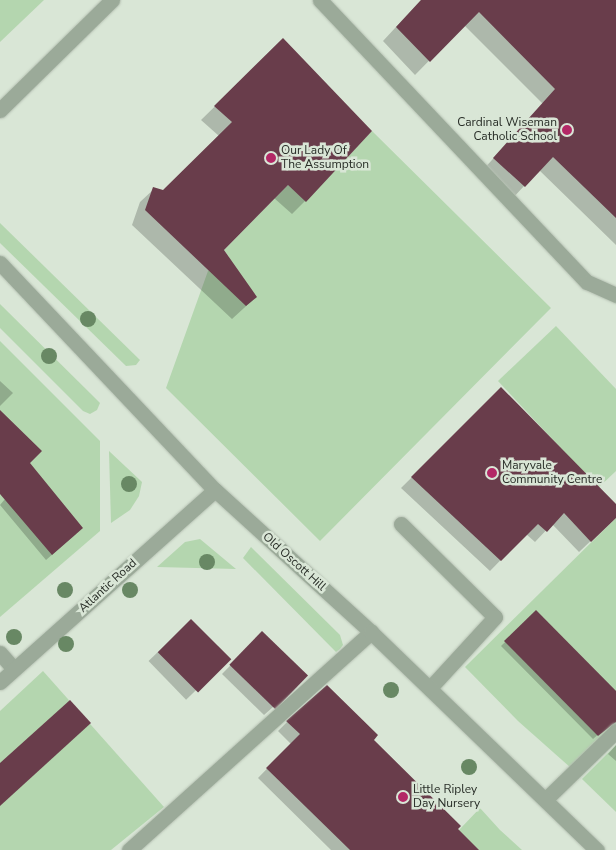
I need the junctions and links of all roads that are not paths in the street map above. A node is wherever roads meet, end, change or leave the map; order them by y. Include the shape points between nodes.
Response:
1 (112, 0) edge
2 (320, 0) edge
3 (0, 110) edge
4 (0, 263) edge
5 (616, 295) edge
6 (215, 490) junction
7 (401, 524) dead end
8 (370, 632) junction
9 (0, 653) edge
10 (14, 669) junction
11 (0, 682) edge
12 (430, 688) junction
13 (616, 731) edge
14 (546, 799) junction
15 (129, 850) edge
16 (597, 850) edge

1 - 3 street
2 - 5 street via 587,282
4 - 6 street, Old Oscott Hill
6 - 8 street, Old Oscott Hill
6 - 10 street, Atlantic Road
7 - 12 street via 495,617
8 - 12 street, Old Oscott Hill
8 - 15 street
9 - 10 street
10 - 11 street, Atlantic Road
12 - 14 street, Old Oscott Hill
13 - 14 street
14 - 16 street, Old Oscott Hill

